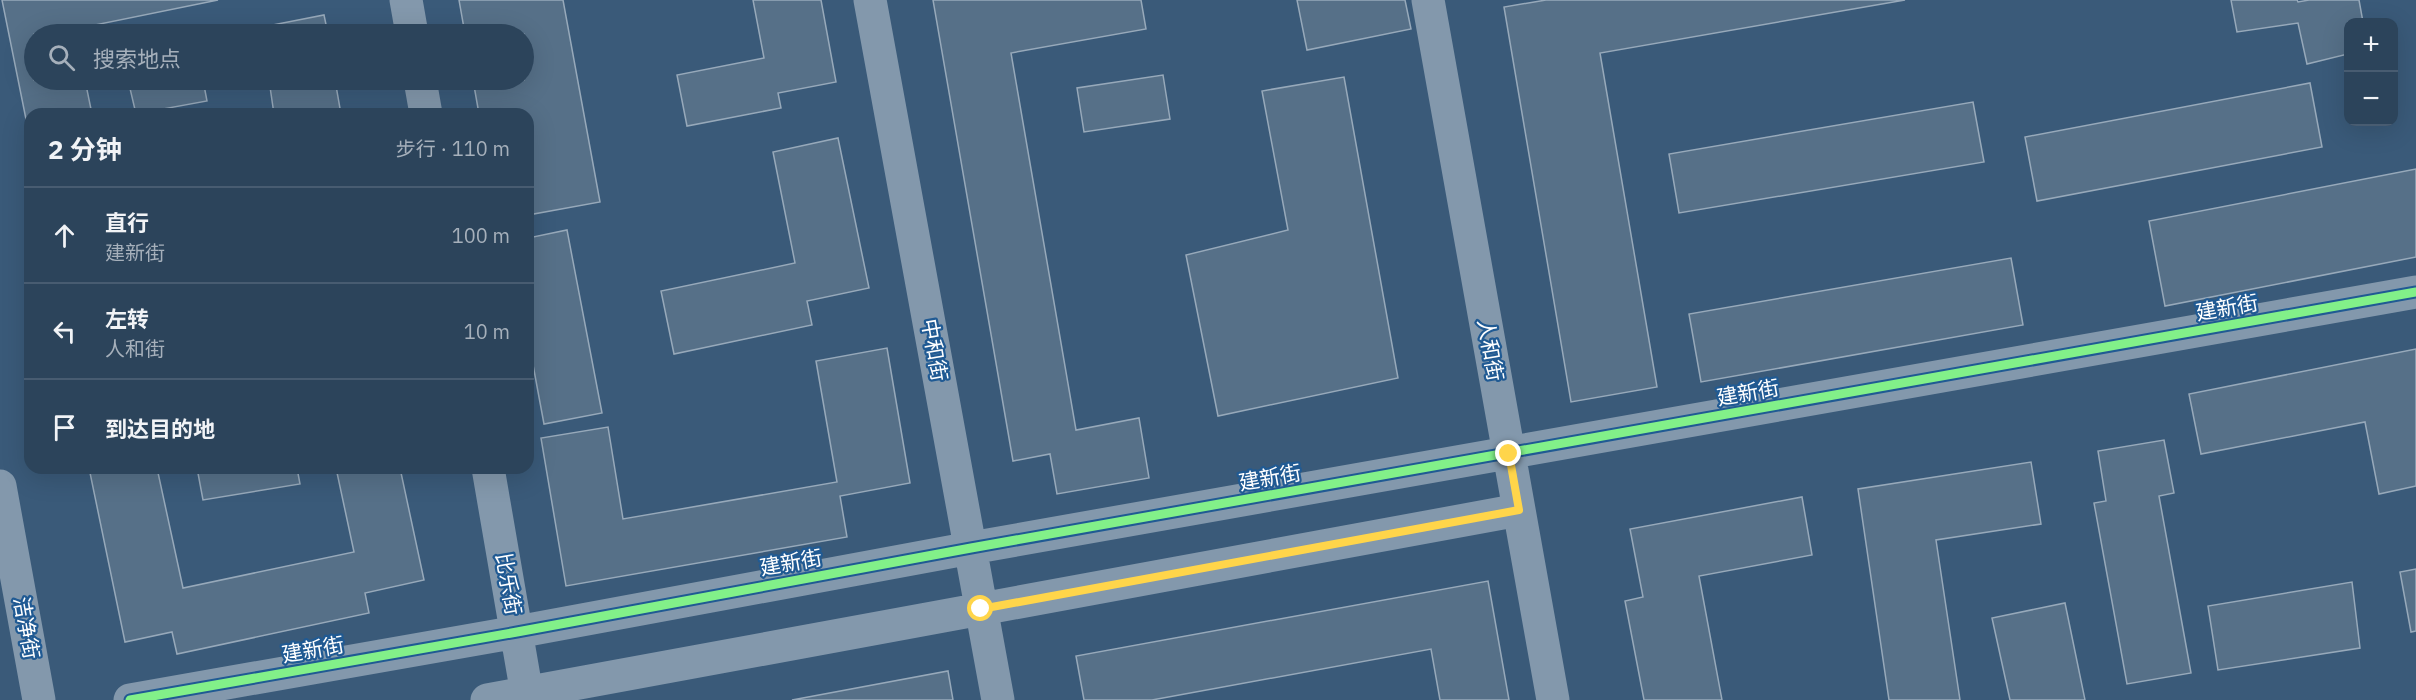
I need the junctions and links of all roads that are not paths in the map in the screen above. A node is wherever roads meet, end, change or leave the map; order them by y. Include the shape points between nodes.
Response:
1 (406, 0) edge
2 (870, 0) edge
3 (1428, 0) edge
4 (410, 24) edge
5 (422, 90) edge
6 (425, 108) edge
7 (2416, 292) edge
8 (1509, 454) junction
9 (489, 474) edge
10 (0, 486) edge
11 (1519, 510) junction
12 (970, 548) junction
13 (981, 609) junction
14 (517, 632) junction
15 (527, 696) edge
16 (39, 700) edge
17 (130, 700) edge
18 (487, 700) edge
19 (998, 700) edge
20 (1553, 700) edge

1 - 4 street
2 - 12 street, 中和街
3 - 8 street, 人和街
5 - 6 street
7 - 8 street, 建新街
8 - 11 street, 人和街
8 - 12 street, 建新街
9 - 14 street, 比乐街
10 - 16 street, 洁净街
11 - 13 street
11 - 20 street, 人和街
12 - 13 street, 中和街
12 - 14 street, 建新街
13 - 15 street
13 - 19 street, 中和街
14 - 15 street, 比乐街
14 - 17 street, 建新街
15 - 18 street

